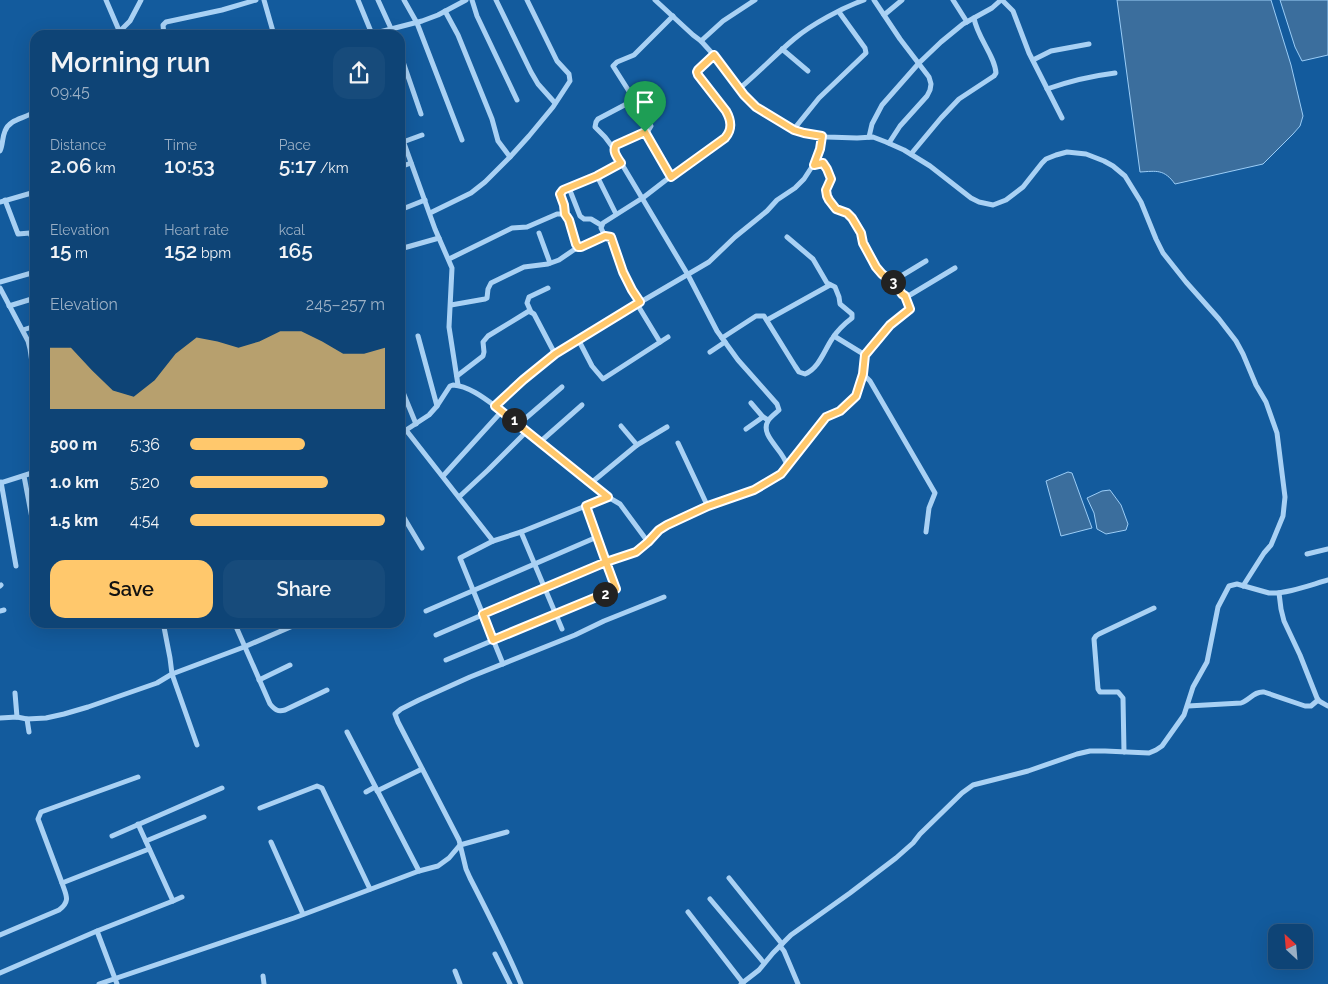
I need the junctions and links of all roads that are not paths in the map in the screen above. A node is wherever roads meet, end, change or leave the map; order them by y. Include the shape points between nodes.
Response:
1 (106, 0) edge
2 (141, 0) edge
3 (256, 0) edge
4 (264, 0) edge
5 (358, 0) edge
6 (378, 0) edge
7 (404, 0) edge
8 (466, 0) edge
9 (472, 0) edge
10 (496, 0) edge
11 (527, 0) edge
12 (655, 0) edge
13 (755, 0) edge
14 (864, 0) edge
15 (874, 0) edge
16 (902, 0) edge
17 (953, 0) edge
18 (1002, 0) edge
19 (456, 2) edge
20 (445, 11) junction
21 (838, 12) junction
22 (884, 14) junction
23 (673, 16) junction
24 (974, 18) junction
25 (967, 22) junction
26 (417, 23) junction
27 (119, 30) edge
28 (123, 30) edge
29 (164, 30) edge
30 (273, 30) edge
31 (371, 30) edge
32 (392, 30) edge
33 (398, 30) edge
34 (701, 40) junction
35 (1089, 44) dead end
36 (782, 49) junction
37 (714, 55) junction
38 (1032, 60) junction
39 (919, 64) junction
40 (405, 68) edge
41 (808, 70) dead end
42 (1115, 73) dead end
43 (740, 88) junction
44 (1047, 89) junction
45 (518, 100) dead end
46 (634, 100) junction
47 (555, 103) junction
48 (421, 114) dead end
49 (30, 115) edge
50 (1062, 118) dead end
51 (794, 130) junction
52 (645, 132) junction
53 (422, 135) dead end
54 (822, 136) junction
55 (869, 137) junction
56 (462, 140) dead end
57 (405, 141) edge
58 (889, 143) junction
59 (405, 147) edge
60 (614, 149) junction
61 (0, 151) edge
62 (911, 154) junction
63 (510, 157) junction
64 (411, 163) junction
65 (621, 163) junction
66 (405, 165) edge
67 (814, 165) junction
68 (597, 176) junction
69 (671, 177) junction
70 (569, 188) junction
71 (30, 193) edge
72 (642, 199) junction
73 (425, 200) junction
74 (3, 201) edge
75 (405, 208) edge
76 (430, 213) junction
77 (565, 214) junction
78 (616, 214) junction
79 (601, 225) junction
80 (30, 233) edge
81 (539, 233) dead end
82 (605, 236) junction
83 (787, 237) dead end
84 (439, 238) junction
85 (578, 247) junction
86 (405, 248) edge
87 (449, 259) junction
88 (926, 261) dead end
89 (550, 263) junction
90 (955, 268) dead end
91 (30, 273) edge
92 (688, 275) junction
93 (893, 281) junction
94 (0, 282) edge
95 (830, 285) junction
96 (0, 288) edge
97 (548, 288) dead end
98 (905, 296) junction
99 (30, 300) edge
100 (639, 303) junction
101 (451, 305) junction
102 (9, 306) junction
103 (531, 312) junction
104 (767, 320) junction
105 (30, 328) edge
106 (22, 330) junction
107 (418, 336) dead end
108 (834, 336) junction
109 (668, 337) dead end
110 (578, 339) junction
111 (724, 340) junction
112 (660, 342) junction
113 (30, 343) edge
114 (710, 352) dead end
115 (555, 354) junction
116 (865, 355) junction
117 (863, 374) junction
118 (457, 376) junction
119 (458, 385) junction
120 (562, 387) dead end
121 (405, 397) edge
122 (751, 402) dead end
123 (437, 406) junction
124 (495, 406) junction
125 (582, 406) dead end
126 (502, 411) junction
127 (765, 418) junction
128 (416, 424) junction
129 (519, 424) junction
130 (621, 426) dead end
131 (667, 427) dead end
132 (746, 429) dead end
133 (406, 430) joint
134 (527, 431) junction
135 (540, 442) junction
136 (678, 443) dead end
137 (637, 445) junction
138 (787, 466) junction
139 (30, 474) edge
140 (24, 476) junction
141 (443, 476) junction
142 (0, 482) edge
143 (591, 483) junction
144 (459, 497) junction
145 (608, 497) junction
146 (586, 506) junction
147 (708, 506) junction
148 (30, 508) edge
149 (405, 519) edge
150 (521, 532) junction
151 (926, 532) dead end
152 (597, 537) junction
153 (493, 541) junction
154 (648, 542) junction
155 (422, 548) dead end
156 (1328, 549) edge
157 (1307, 554) dead end
158 (606, 562) junction
159 (534, 564) junction
160 (16, 566) dead end
161 (1328, 580) edge
162 (1243, 586) junction
163 (545, 588) junction
164 (473, 590) junction
165 (1279, 593) junction
166 (664, 597) dead end
167 (1154, 608) dead end
168 (426, 610) dead end
169 (483, 614) junction
170 (556, 614) junction
171 (164, 628) edge
172 (236, 628) edge
173 (288, 628) edge
174 (562, 629) dead end
175 (436, 635) dead end
176 (493, 640) junction
177 (244, 647) junction
178 (446, 660) dead end
179 (503, 664) junction
180 (290, 665) dead end
181 (172, 674) junction
182 (259, 680) junction
183 (327, 690) dead end
184 (15, 693) dead end
185 (1318, 700) junction
186 (1188, 706) junction
187 (1328, 706) edge
188 (17, 717) junction
189 (0, 718) edge
190 (27, 719) junction
191 (29, 732) dead end
192 (347, 732) dead end
193 (197, 745) dead end
194 (1124, 752) junction
195 (422, 769) junction
196 (138, 777) dead end
197 (222, 788) dead end
198 (376, 789) junction
199 (366, 792) dead end
200 (260, 808) dead end
201 (204, 817) dead end
202 (138, 824) junction
203 (507, 832) dead end
204 (112, 836) dead end
205 (146, 841) junction
206 (271, 842) dead end
207 (460, 845) junction
208 (149, 849) junction
209 (419, 871) junction
210 (729, 878) dead end
211 (62, 882) junction
212 (370, 889) junction
213 (182, 897) dead end
214 (710, 898) dead end
215 (173, 900) junction
216 (688, 912) dead end
217 (303, 914) junction
218 (97, 931) junction
219 (0, 935) edge
220 (782, 947) junction
221 (495, 954) dead end
222 (764, 963) junction
223 (455, 971) dead end
224 (0, 973) edge
225 (263, 976) dead end
226 (116, 978) junction
227 (742, 983) edge
228 (98, 984) edge
229 (117, 984) edge
230 (264, 984) edge
231 (460, 984) edge
232 (510, 984) edge
233 (521, 984) edge
234 (798, 984) edge

1 - 27 street
2 - 28 street
3 - 29 street via 166,22
4 - 30 street
5 - 31 street
6 - 32 street
7 - 26 street
8 - 19 street
9 - 45 street
10 - 47 street via 534,78
11 - 47 street via 557,61 569,74 570,81
12 - 23 street
13 - 34 street
14 - 21 street
15 - 22 street
16 - 22 street
17 - 25 street
18 - 24 street
18 - 38 street via 1013,11
19 - 20 street
20 - 26 street
20 - 63 street via 458,35 498,141
21 - 36 street via 809,28
21 - 51 street via 866,53 819,98
22 - 39 street
23 - 34 street
23 - 46 street via 634,55 613,66
24 - 25 street
24 - 62 street via 996,73 959,99
25 - 39 street
26 - 33 street
26 - 56 street
34 - 37 street
35 - 38 street via 1051,51
36 - 41 street
36 - 43 street
37 - 43 street
37 - 69 street via 697,72 726,111 730,130 718,144
38 - 44 street
39 - 55 street via 882,105 874,118
39 - 58 street via 929,76 930,90
40 - 48 street
42 - 44 street
43 - 51 street via 756,107
44 - 50 street
46 - 52 street via 651,126
46 - 60 street via 596,122 595,128
47 - 63 street
49 - 61 street via 8,127
51 - 54 street
52 - 60 street via 616,145
52 - 69 street
53 - 57 street
54 - 55 street
54 - 67 street
55 - 58 street
58 - 62 street
59 - 64 street
60 - 65 street
62 - 162 street via 974,200 988,205 1006,200 1023,187 1050,156 1067,152 1086,154 1104,161 1128,180 1160,248 1236,342 1278,433 1285,497 1283,516 1273,542
63 - 76 street via 478,188
64 - 66 street
64 - 73 street
65 - 68 street
65 - 72 street
67 - 92 street via 795,188 731,240 710,262
67 - 93 street via 825,164 831,179 826,190 829,200 836,209 852,218 876,267
68 - 70 street
68 - 78 street
69 - 72 street
70 - 77 street via 560,194
70 - 79 street via 580,216
71 - 74 street
72 - 78 street
72 - 92 street
73 - 75 street
73 - 76 street
74 - 80 street via 18,234
76 - 84 street
77 - 85 street
77 - 87 street via 557,214 527,227 512,228
78 - 79 street
79 - 82 street
81 - 89 street
82 - 85 street
82 - 100 street via 613,240 623,272
83 - 95 street via 813,259
84 - 86 street
84 - 87 street
85 - 89 street
87 - 101 street via 453,272
88 - 93 street
89 - 101 street via 524,267 491,283 485,299
90 - 98 street
91 - 94 street
92 - 100 street
92 - 111 street
93 - 98 street
95 - 104 street
95 - 108 street via 837,290 840,304 852,314 852,318
96 - 102 street
97 - 103 street via 529,298 527,303
98 - 116 street via 910,309 890,325
99 - 102 street
100 - 110 street
100 - 112 street
101 - 118 street via 449,327
102 - 106 street
103 - 115 street
103 - 118 street via 488,336 483,342 483,356
104 - 108 street via 802,374 815,367
104 - 111 street via 764,316 756,316
105 - 106 street
106 - 113 street
107 - 123 street
108 - 116 street
109 - 112 street
110 - 112 street via 603,379
110 - 115 street
111 - 114 street
111 - 127 street via 777,404 779,410
115 - 124 street
116 - 117 street
117 - 138 street via 856,396 840,411 826,417
117 - 151 street via 935,493
118 - 119 street
119 - 123 street via 450,386
119 - 124 street
120 - 129 street
121 - 128 street
122 - 127 street
123 - 128 street
124 - 126 street
125 - 135 street
126 - 129 street
126 - 141 street
127 - 132 street
127 - 138 street via 766,432
128 - 133 street
129 - 134 street
130 - 137 street
131 - 137 street
133 - 141 street
134 - 135 street
134 - 144 street
135 - 143 street
136 - 147 street
137 - 143 street
138 - 147 street via 781,474 754,490
139 - 140 street
140 - 142 street
140 - 148 street
141 - 144 street
142 - 160 street
143 - 145 street
144 - 153 street
145 - 146 street
145 - 154 street via 620,504
146 - 150 street
146 - 152 street
147 - 154 street via 659,530
149 - 155 street
150 - 153 street
150 - 159 street
152 - 158 street
152 - 159 street
153 - 164 street via 460,558
154 - 158 street via 636,552
156 - 157 street
158 - 163 street
158 - 170 street via 616,589
159 - 163 street
159 - 164 street
161 - 165 street
162 - 165 street
162 - 186 street via 1230,586 1218,607 1207,662 1193,687
163 - 169 street
163 - 170 street
164 - 168 street
164 - 169 street
165 - 185 street via 1284,621
166 - 179 street
167 - 194 street via 1094,639 1098,689 1100,692 1118,692 1123,698
169 - 175 street
169 - 176 street
170 - 174 street
170 - 176 street
171 - 181 street
172 - 177 street
173 - 177 street
176 - 178 street
176 - 179 street
177 - 181 street
177 - 182 street
179 - 195 street via 419,700 395,714
180 - 182 street
181 - 190 street via 88,708
181 - 193 street
182 - 183 street via 270,704 280,712
184 - 188 street
185 - 186 street via 1311,706 1305,706 1257,692 1241,703
185 - 187 street
186 - 194 street via 1162,746 1149,753
188 - 189 street
188 - 190 street
190 - 191 street
192 - 198 street
194 - 220 street via 1090,751 974,785 962,793 913,844 791,935
195 - 198 street
195 - 207 street
196 - 211 street via 41,812 38,819
197 - 202 street
198 - 199 street
198 - 209 street
200 - 212 street via 318,786 322,788
201 - 205 street
202 - 204 street
202 - 205 street
203 - 207 street
205 - 208 street
206 - 217 street
207 - 209 street via 438,866
207 - 233 street via 466,869
208 - 211 street
208 - 215 street
209 - 212 street
210 - 220 street
211 - 219 street via 67,899 65,906
212 - 217 street
213 - 215 street
214 - 222 street
215 - 218 street
216 - 227 street
217 - 226 street
218 - 224 street
218 - 226 street
220 - 222 street
220 - 234 street
221 - 232 street
222 - 227 street
223 - 231 street
225 - 230 street
226 - 228 street
226 - 229 street

